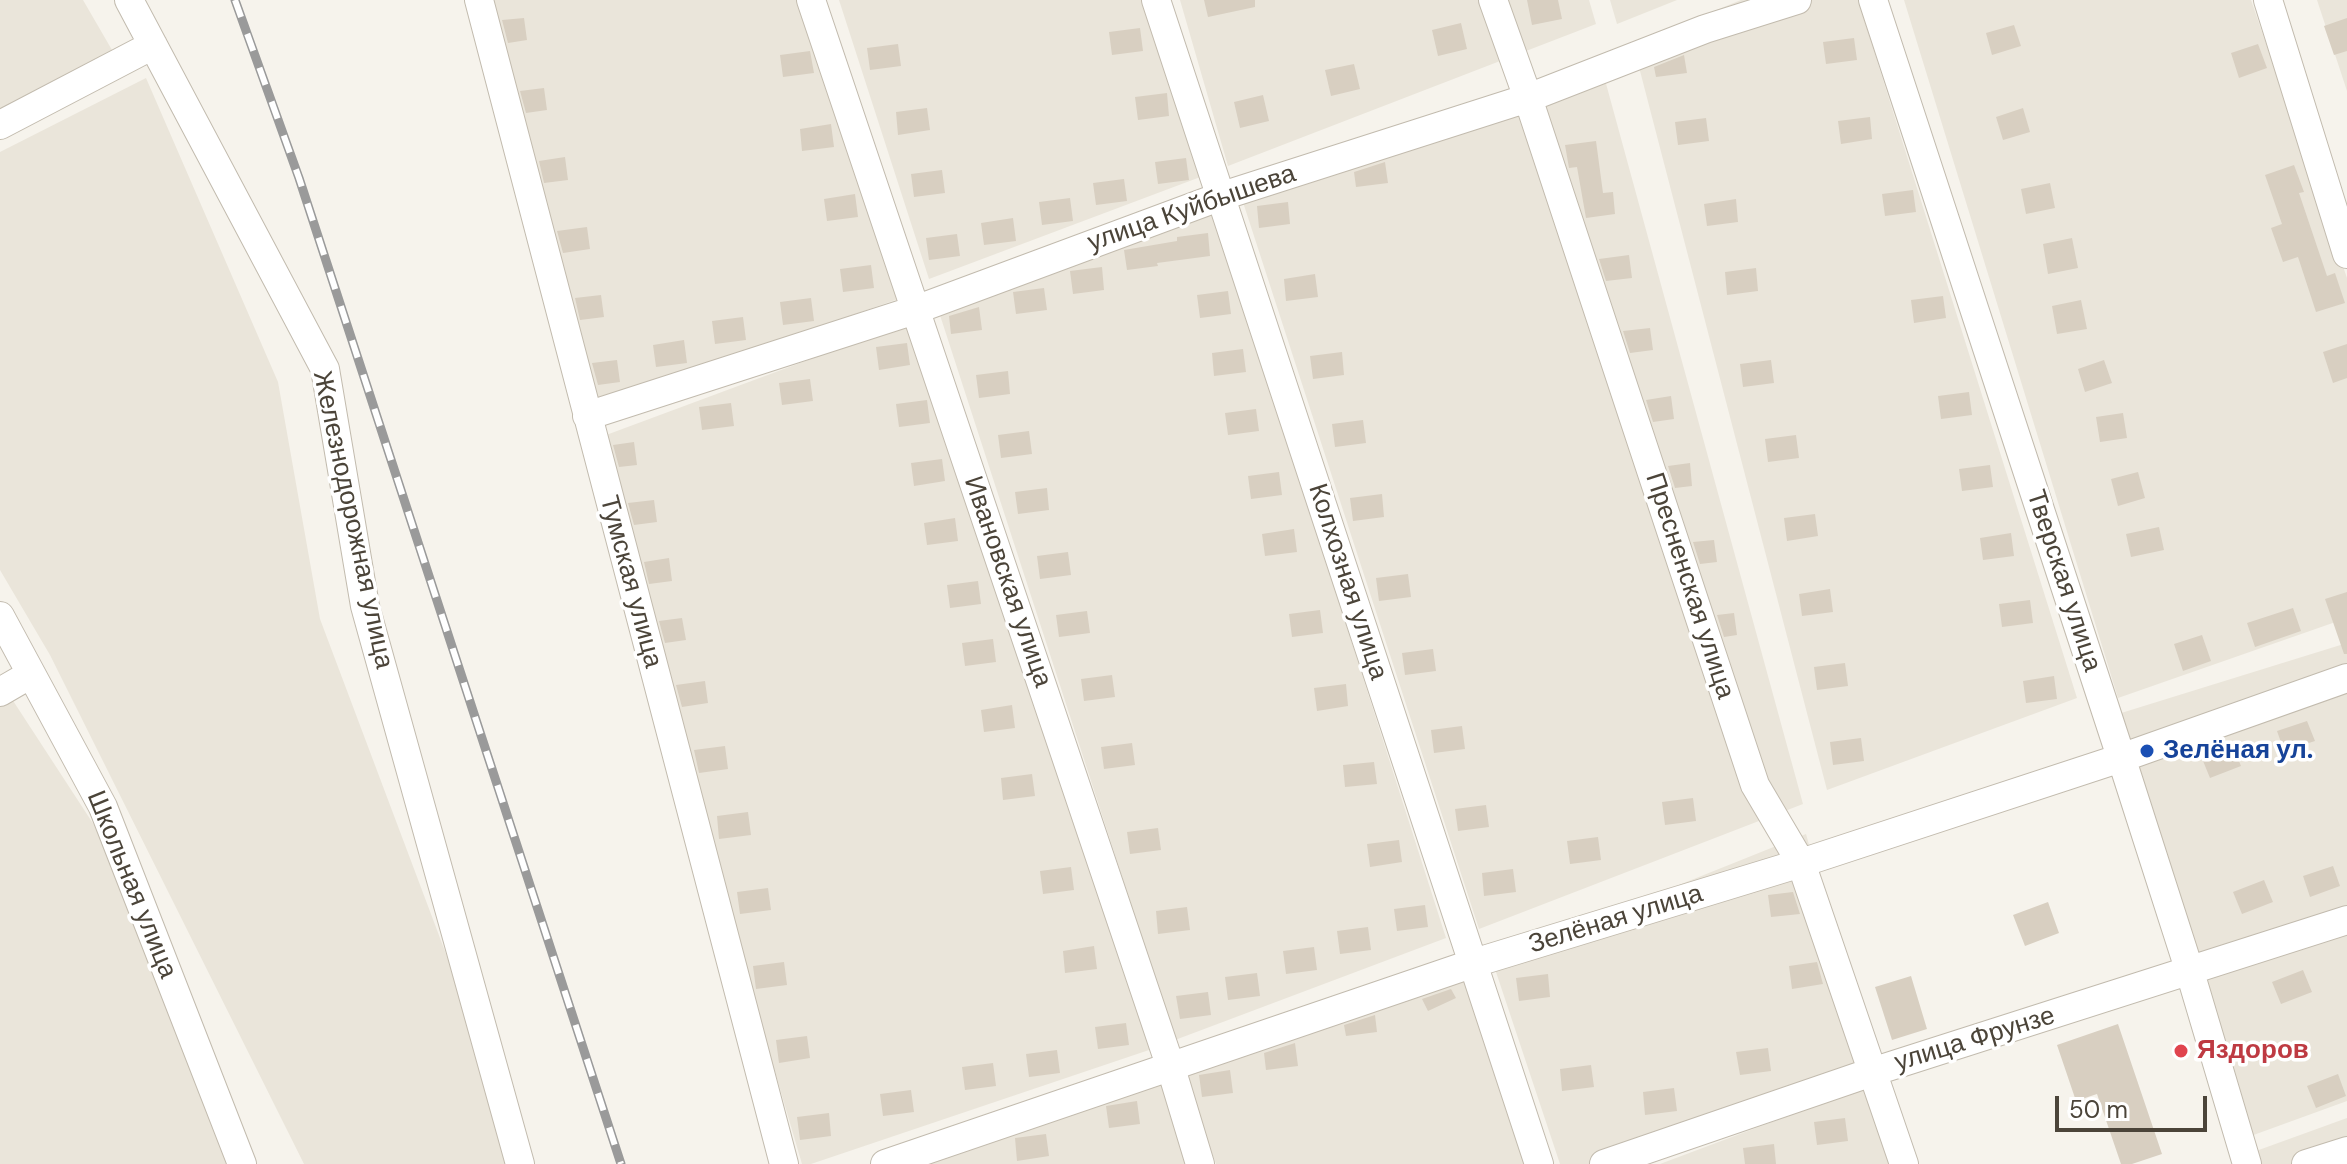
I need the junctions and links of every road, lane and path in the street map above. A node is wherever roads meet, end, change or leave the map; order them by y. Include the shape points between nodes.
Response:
1 (129, 0) edge
2 (479, 0) edge
3 (811, 0) edge
4 (1156, 0) edge
5 (1493, 0) edge
6 (1797, 0) edge
7 (1873, 0) edge
8 (2268, 0) edge
9 (153, 45) junction
10 (1528, 98) junction
11 (0, 125) edge
12 (1219, 197) junction
13 (2347, 254) edge
14 (915, 310) junction
15 (587, 416) junction
16 (0, 616) edge
17 (31, 674) junction
18 (2347, 678) edge
19 (0, 692) edge
20 (2121, 758) junction
21 (1801, 863) junction
22 (2347, 920) edge
23 (1474, 963) junction
24 (2190, 972) junction
25 (1171, 1068) junction
26 (1872, 1072) junction
27 (2347, 1151) edge
28 (242, 1164) edge
29 (520, 1164) edge
30 (784, 1164) edge
31 (885, 1164) edge
32 (1200, 1164) edge
33 (1539, 1164) edge
34 (1604, 1164) edge
35 (1904, 1164) edge
36 (2247, 1164) edge
37 (2306, 1164) edge

1 - 9 street, Железнодорожная улица
2 - 15 street, Тумская улица
3 - 14 street, Ивановская улица
4 - 12 street, Колхозная улица
5 - 10 street, Пресненская улица
6 - 10 street, улица Куйбышева via 1705,29
7 - 20 street, Тверская улица
8 - 13 street
9 - 11 street
9 - 29 street, Железнодорожная улица via 325,369 365,606
10 - 12 street, улица Куйбышева
10 - 21 street, Пресненская улица via 1755,785
12 - 14 street, улица Куйбышева
12 - 23 street, Колхозная улица
14 - 15 street, улица Куйбышева
14 - 25 street, Ивановская улица
15 - 30 street, Тумская улица
16 - 17 street, Школьная улица
17 - 19 street
17 - 28 street, Школьная улица via 103,807
18 - 20 street, Зелёная улица
20 - 21 street, Зелёная улица
20 - 24 street, Тверская улица
21 - 23 street, Зелёная улица
21 - 26 street, Пресненская улица
22 - 24 street, улица Фрунзе
23 - 25 street, Зелёная улица
23 - 33 street, Колхозная улица
24 - 26 street, улица Фрунзе
24 - 36 street, Тверская улица
25 - 31 street, Зелёная улица
25 - 32 street, Ивановская улица
26 - 34 street, улица Фрунзе
26 - 35 street, Пресненская улица
27 - 37 street

